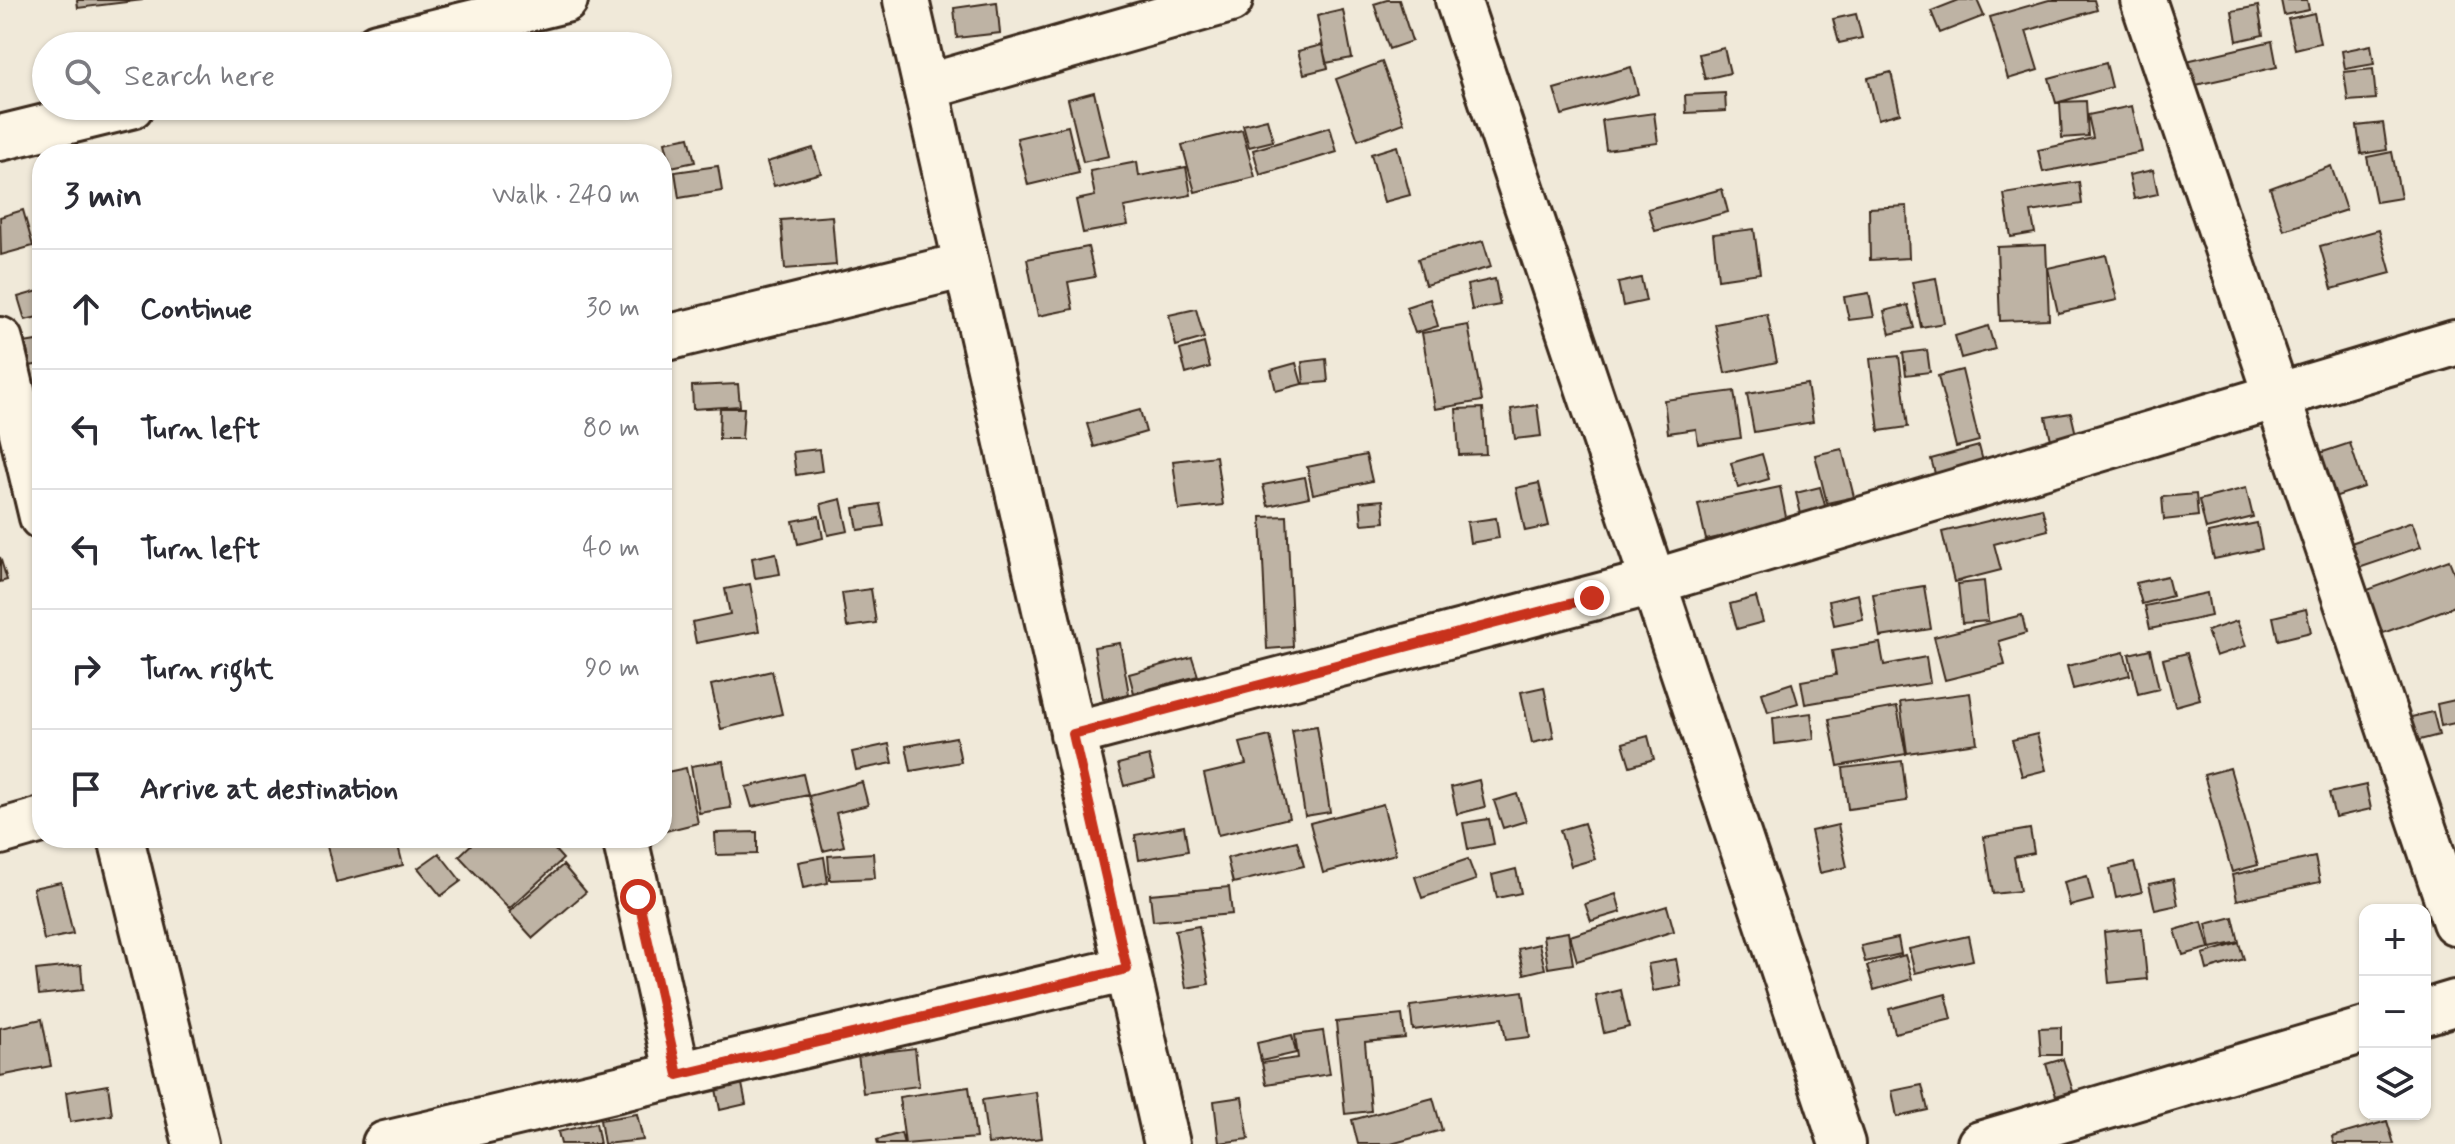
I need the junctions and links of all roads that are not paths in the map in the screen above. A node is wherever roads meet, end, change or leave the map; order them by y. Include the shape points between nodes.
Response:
1 (565, 0) edge
2 (906, 0) edge
3 (1230, 0) edge
4 (1458, 0) edge
5 (2143, 0) edge
6 (434, 32) edge
7 (926, 87) junction
8 (74, 120) edge
9 (0, 138) edge
10 (966, 265) junction
11 (672, 337) edge
12 (0, 340) edge
13 (2455, 343) edge
14 (2277, 396) junction
15 (30, 500) edge
16 (1653, 582) junction
17 (1073, 734) junction
18 (32, 823) edge
19 (0, 832) edge
20 (123, 848) edge
21 (627, 848) edge
22 (2455, 922) edge
23 (1127, 969) junction
24 (2455, 1003) edge
25 (2431, 1010) edge
26 (2359, 1032) edge
27 (678, 1075) junction
28 (196, 1144) edge
29 (385, 1144) edge
30 (1167, 1144) edge
31 (1842, 1144) edge
32 (1980, 1144) edge

1 - 6 street
2 - 7 street
3 - 7 street
4 - 16 street
5 - 14 street
7 - 10 street
8 - 9 street
10 - 11 street
10 - 17 street
12 - 15 street
13 - 14 street
14 - 16 street
14 - 22 street
16 - 17 street
16 - 31 street
17 - 23 street
18 - 19 street
20 - 28 street
21 - 27 street
23 - 27 street
23 - 30 street
24 - 25 street
26 - 32 street
27 - 29 street

